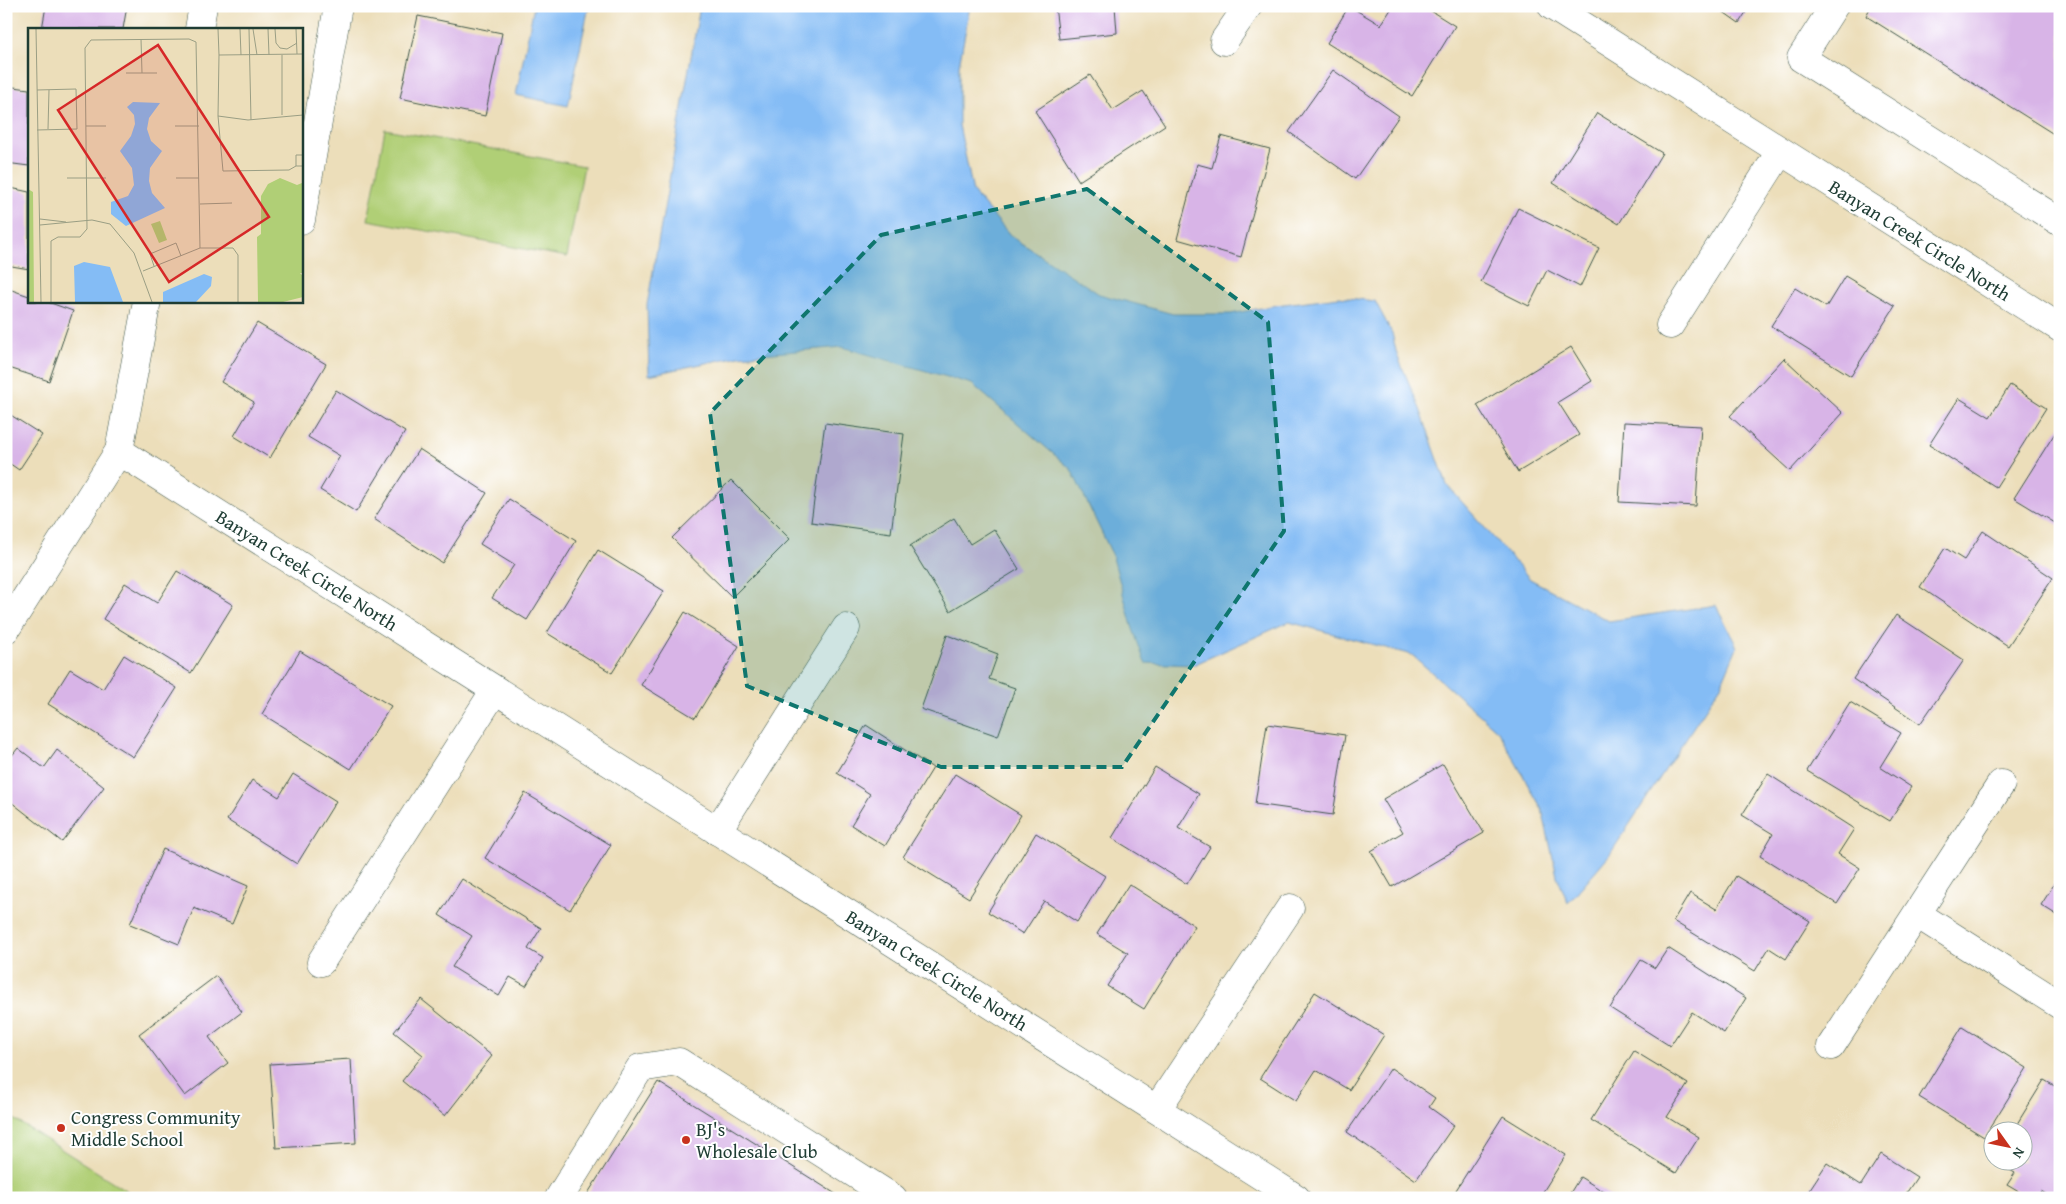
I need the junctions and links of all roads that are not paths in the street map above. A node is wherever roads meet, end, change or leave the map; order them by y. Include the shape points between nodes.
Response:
1 (203, 6) edge
2 (338, 6) edge
3 (1248, 6) edge
4 (1552, 6) edge
5 (1834, 6) edge
6 (199, 28) edge
7 (1224, 41) dead end
8 (1780, 152) junction
9 (302, 214) edge
10 (2060, 222) edge
11 (147, 302) edge
12 (1670, 325) dead end
13 (2060, 328) edge
14 (119, 451) junction
15 (846, 628) dead end
16 (6, 630) edge
17 (495, 690) junction
18 (2001, 784) dead end
19 (717, 831) junction
20 (1290, 908) dead end
21 (1917, 914) junction
22 (321, 962) dead end
23 (2060, 1005) edge
24 (1831, 1046) dead end
25 (1157, 1110) junction
26 (559, 1198) edge
27 (893, 1198) edge
28 (1296, 1198) edge

1 - 6 street
2 - 9 street
3 - 7 street
4 - 8 street, Banyan Creek Circle North
5 - 10 street via 1802,58
8 - 12 street
8 - 13 street, Banyan Creek Circle North
11 - 14 street
14 - 16 street
14 - 17 street, Banyan Creek Circle North
15 - 19 street
17 - 19 street, Banyan Creek Circle North
17 - 22 street
18 - 21 street
19 - 25 street, Banyan Creek Circle North
20 - 25 street
21 - 23 street
21 - 24 street
25 - 28 street, Banyan Creek Circle North
26 - 27 street via 640,1068 679,1062

